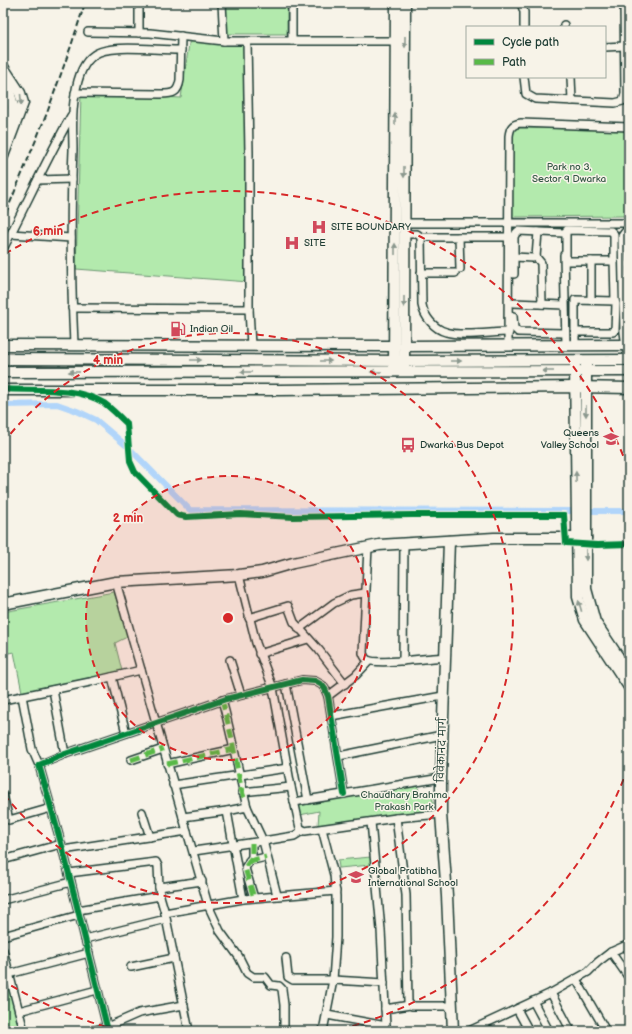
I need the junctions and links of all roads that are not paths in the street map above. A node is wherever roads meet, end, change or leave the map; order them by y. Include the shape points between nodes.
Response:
1 (139, 3) edge
2 (222, 3) edge
3 (292, 3) edge
4 (396, 3) edge
5 (405, 3) edge
6 (521, 3) edge
7 (624, 3) edge
8 (524, 26) edge
9 (88, 32) dead end
10 (139, 33) junction
11 (181, 36) junction
12 (224, 41) junction
13 (247, 41) junction
14 (292, 41) junction
15 (396, 41) junction
16 (606, 46) edge
17 (624, 46) junction
18 (181, 50) junction
19 (3, 67) edge
20 (524, 78) edge
21 (571, 78) edge
22 (3, 82) edge
23 (75, 93) junction
24 (572, 101) junction
25 (72, 115) junction
26 (629, 127) edge
27 (3, 136) edge
28 (3, 156) edge
29 (72, 179) junction
30 (38, 180) junction
31 (404, 223) junction
32 (509, 223) junction
33 (564, 223) junction
34 (627, 223) edge
35 (538, 232) junction
36 (627, 232) edge
37 (564, 233) junction
38 (11, 234) junction
39 (404, 234) junction
40 (421, 237) junction
41 (461, 237) junction
42 (509, 237) junction
43 (71, 238) junction
44 (3, 249) edge
45 (514, 257) junction
46 (614, 260) junction
47 (542, 261) junction
48 (591, 261) junction
49 (421, 273) junction
50 (626, 286) edge
51 (591, 300) junction
52 (615, 301) junction
53 (513, 303) junction
54 (542, 304) junction
55 (564, 304) junction
56 (72, 308) junction
57 (249, 309) junction
58 (444, 331) junction
59 (509, 332) junction
60 (576, 332) junction
61 (627, 332) edge
62 (564, 333) junction
63 (74, 344) junction
64 (3, 345) edge
65 (166, 345) junction
66 (570, 345) junction
67 (627, 345) edge
68 (251, 346) junction
69 (399, 346) junction
70 (443, 346) junction
71 (508, 346) junction
72 (3, 359) edge
73 (167, 360) junction
74 (628, 360) edge
75 (399, 361) junction
76 (578, 368) junction
77 (629, 371) edge
78 (3, 372) edge
79 (279, 372) junction
80 (399, 372) junction
81 (472, 372) junction
82 (575, 387) junction
83 (586, 387) junction
84 (472, 388) junction
85 (629, 388) edge
86 (3, 390) edge
87 (279, 390) junction
88 (582, 537) junction
89 (449, 540) junction
90 (404, 544) junction
91 (368, 547) junction
92 (239, 575) junction
93 (116, 582) junction
94 (365, 593) junction
95 (3, 604) edge
96 (250, 618) junction
97 (299, 629) junction
98 (308, 639) junction
99 (259, 654) junction
100 (445, 657) junction
101 (230, 660) dead end
102 (369, 661) junction
103 (403, 661) junction
104 (141, 670) junction
105 (629, 673) edge
106 (112, 677) junction
107 (286, 684) junction
108 (345, 684) junction
109 (629, 687) edge
110 (273, 688) junction
111 (53, 690) junction
112 (241, 695) junction
113 (22, 696) junction
114 (328, 696) junction
115 (443, 696) junction
116 (3, 700) edge
117 (222, 700) junction
118 (331, 716) junction
119 (156, 723) junction
120 (126, 733) junction
121 (442, 735) junction
122 (234, 748) junction
123 (163, 749) junction
124 (65, 754) junction
125 (339, 756) junction
126 (131, 760) dead end
127 (167, 764) junction
128 (39, 765) junction
129 (288, 768) junction
130 (240, 775) junction
131 (440, 778) junction
132 (173, 784) junction
133 (291, 787) junction
134 (242, 792) junction
135 (344, 794) junction
136 (3, 795) edge
137 (308, 800) junction
138 (294, 802) junction
139 (247, 807) junction
140 (51, 808) junction
141 (227, 811) junction
142 (142, 812) dead end
143 (441, 814) junction
144 (183, 817) junction
145 (396, 818) junction
146 (6, 820) edge
147 (371, 822) junction
148 (322, 828) junction
149 (302, 830) junction
150 (186, 831) junction
151 (150, 837) junction
152 (262, 841) junction
153 (252, 843) junction
154 (233, 846) junction
155 (62, 847) junction
156 (194, 851) junction
157 (266, 857) junction
158 (3, 860) edge
159 (249, 861) junction
160 (69, 874) junction
161 (202, 881) junction
162 (71, 882) junction
163 (159, 887) junction
164 (336, 891) junction
165 (276, 895) junction
166 (160, 896) junction
167 (254, 898) junction
168 (242, 899) junction
169 (3, 900) edge
170 (208, 905) junction
171 (79, 912) junction
172 (166, 916) junction
173 (3, 936) edge
174 (85, 939) junction
175 (629, 944) edge
176 (3, 950) edge
177 (611, 952) junction
178 (89, 953) junction
179 (174, 958) junction
180 (286, 958) dead end
181 (131, 967) dead end
182 (9, 974) junction
183 (629, 978) edge
184 (576, 979) junction
185 (333, 980) junction
186 (384, 983) junction
187 (97, 990) junction
188 (551, 993) junction
189 (534, 1001) junction
190 (184, 1005) junction
191 (410, 1005) junction
192 (452, 1006) junction
193 (385, 1009) junction
194 (517, 1009) junction
195 (19, 1011) junction
196 (327, 1015) junction
197 (381, 1028) edge
198 (481, 1028) edge
199 (107, 1029) edge
200 (24, 1031) edge
201 (91, 1031) edge
202 (189, 1031) edge
203 (284, 1031) edge
204 (323, 1031) edge
205 (453, 1031) edge
206 (469, 1031) edge
207 (529, 1031) edge
208 (549, 1031) edge
209 (571, 1031) edge
210 (606, 1031) edge

1 - 10 street
2 - 12 street
3 - 14 street
4 - 15 street
5 -> 31 street
6 - 8 street
7 - 17 street
9 - 10 street
10 - 11 street
11 - 12 street
11 - 18 street
12 - 13 street
13 - 14 street
13 - 57 street
14 - 15 street
69 -> 15 street
16 - 17 street
17 - 24 street via 623,101
18 - 23 street via 113,49 97,52 85,65
18 - 23 street via 179,87 173,92
19 -> 28 street via 23,103
20 - 24 street via 526,94 535,99
21 - 24 street
22 - 27 street via 11,95 13,108
23 - 25 street
25 - 29 street
25 - 30 street
26 - 32 street via 515,124 510,128
29 - 30 street
29 - 43 street
30 - 38 street
31 - 32 street
31 - 39 street
32 - 33 street
32 - 42 street
33 - 34 street
33 - 37 street
34 - 36 street
35 - 37 street
35 - 45 street via 516,233
35 - 47 street
36 - 50 street via 622,236
37 - 55 street
38 - 43 street
38 - 44 street
39 - 40 street via 417,234
39 -> 69 street
40 - 41 street
40 - 49 street
41 - 42 street
41 - 49 street via 459,270
42 - 59 street
43 - 56 street
45 - 47 street
45 - 53 street
46 - 48 street
46 - 48 street via 614,234 611,231 566,231 566,260
46 - 52 street
47 - 54 street
48 - 51 street
49 - 58 street via 423,311 436,327
50 - 61 street
51 - 52 street
51 - 60 street via 574,302
52 - 60 street via 613,332
53 - 54 street
53 - 62 street via 513,323 516,330
54 - 55 street
55 - 62 street
56 - 57 street
56 - 63 street
57 - 68 street
58 - 59 street via 463,334
58 - 70 street
59 - 71 street
60 - 66 street
61 - 67 street
62 - 66 street
63 - 64 street
63 - 65 street
65 - 68 street
65 - 73 street
66 - 67 street
66 - 71 street
67 - 74 street
68 - 69 street
69 - 70 street
69 - 75 street
70 - 71 street
72 - 73 street
73 -> 75 street
74 - 76 street via 586,360
75 -> 76 street
75 - 80 street
76 - 77 street
76 -> 81 street
76 - 82 street
76 - 83 street
79 -> 78 street
80 -> 79 street
79 - 87 street
80 - 81 street
81 - 84 street
82 - 83 street
82 - 84 street
88 -> 82 street
83 - 85 street
83 -> 88 street
84 - 87 street
86 - 87 street
88 - 89 street
88 -> 105 street via 590,609 595,622
109 -> 88 street via 581,610 578,597
89 - 90 street
89 - 100 street, विवेकानंद मार्ग
90 - 91 street
90 - 103 street
91 - 92 street
91 - 94 street
92 - 93 street
92 - 96 street
93 - 95 street
93 - 104 street
94 - 97 street via 334,602
94 - 102 street via 363,653
96 - 97 street via 288,606
96 - 99 street
97 - 98 street
98 - 99 street
98 - 108 street
99 - 110 street
100 - 103 street
100 - 115 street, विवेकानंद मार्ग
101 - 112 street
102 - 103 street
102 - 108 street
104 - 106 street
104 - 119 street
106 - 111 street
106 - 120 street
107 - 110 street
107 - 114 street via 302,680 315,681 322,685
107 - 137 street
108 - 114 street
110 - 112 street
110 - 129 street
111 - 113 street
111 - 124 street
112 - 117 street
113 - 116 street
113 - 128 street via 32,749
114 - 118 street
115 - 118 street
115 - 121 street, विवेकानंद मार्ग
117 - 119 street
117 - 122 street
118 - 125 street
119 - 120 street
119 - 123 street
120 - 124 street
121 - 125 street
121 - 131 street, विवेकानंद मार्ग
122 - 127 street
122 - 130 street
123 - 126 street
123 - 127 street
124 - 128 street
125 - 135 street
127 - 132 street
128 - 140 street
129 - 130 street
129 - 133 street
130 - 132 street
130 - 134 street
131 - 135 street
131 - 143 street, विवेकानंद मार्ग
132 - 144 street
133 - 134 street
133 - 138 street
134 - 139 street
135 - 137 street
136 - 146 street
137 - 138 street
138 - 149 street via 298,825
139 - 141 street
139 - 152 street
140 - 146 street
140 - 155 street
141 - 144 street
141 - 154 street
142 - 151 street
143 - 145 street
143 - 192 street, विवेकानंद मार्ग
144 - 150 street
145 - 147 street
145 - 191 street via 406,895 407,998
147 - 148 street
147 - 186 street
148 - 149 street
148 - 164 street
149 - 152 street via 294,836
150 - 151 street
150 - 156 street
151 - 155 street
152 - 153 street
152 - 157 street
153 - 154 street
153 - 159 street via 252,857
154 - 156 street
154 - 168 street
155 - 158 street
155 - 160 street
156 - 161 street
157 - 159 street
157 - 165 street
159 - 167 street via 245,868
160 - 162 street
160 - 163 street via 156,862
161 - 163 street
161 - 170 street
162 - 169 street
162 - 171 street
163 - 166 street
164 - 165 street
164 - 185 street
165 - 167 street
166 - 171 street
166 - 172 street
167 - 168 street
168 - 170 street
170 - 172 street
170 - 203 street via 220,931 247,973 253,977 265,976 271,985 282,989
171 - 173 street
171 - 174 street
172 - 174 street
172 - 179 street
174 - 178 street
175 - 177 street
176 - 182 street
177 - 183 street
177 - 184 street
178 - 182 street
178 - 187 street
179 - 181 street
179 - 190 street
180 - 185 street via 290,979
182 - 195 street
184 - 188 street
184 - 210 street
185 - 186 street
185 - 196 street
186 - 193 street
187 - 195 street
187 - 199 street
188 - 189 street
188 - 209 street
189 - 194 street
189 - 208 street
190 - 199 street via 139,1013
190 - 202 street
191 - 192 street
191 - 193 street
192 - 205 street, विवेकानंद मार्ग
193 - 197 street via 386,1026
194 - 198 street
194 - 207 street
195 - 200 street
196 - 197 street
196 - 204 street
198 - 206 street
199 - 201 street

